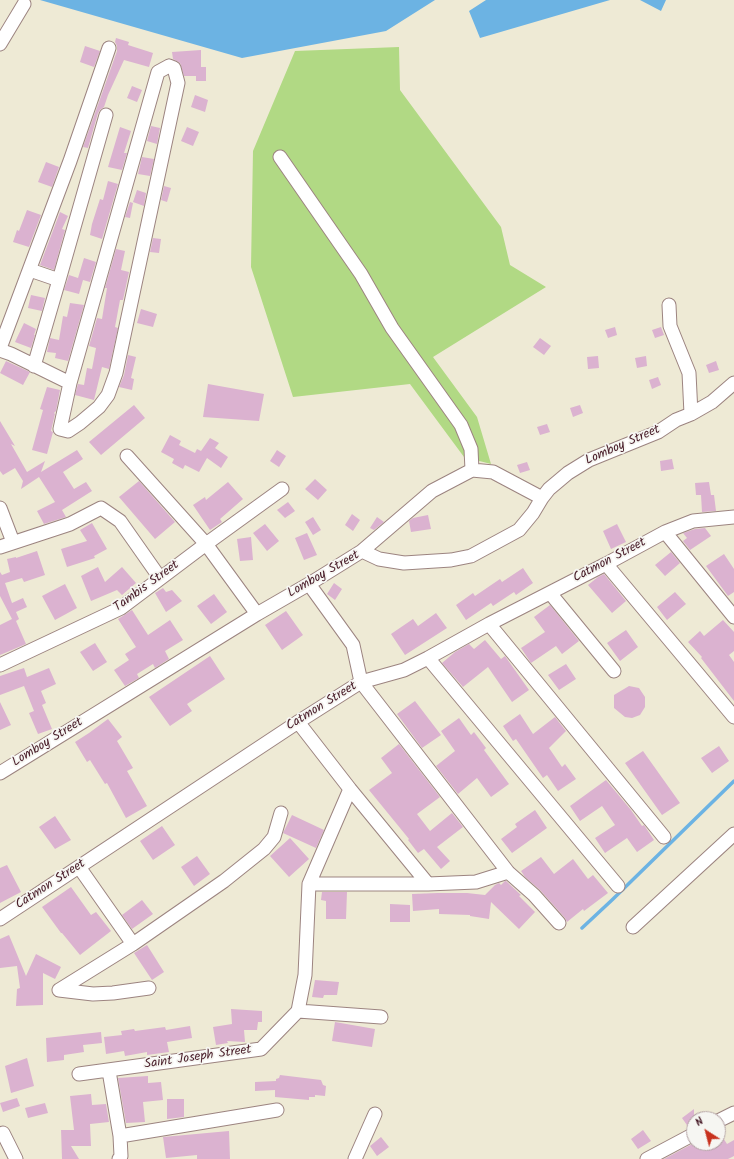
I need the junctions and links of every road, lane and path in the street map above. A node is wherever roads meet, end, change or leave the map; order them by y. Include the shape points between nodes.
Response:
1 (24, 4) dead end
2 (0, 44) edge
3 (109, 48) dead end
4 (106, 116) dead end
5 (280, 157) dead end
6 (70, 161) junction
7 (91, 168) junction
8 (30, 270) junction
9 (59, 280) junction
10 (669, 305) dead end
11 (0, 349) edge
12 (34, 366) junction
13 (70, 382) junction
14 (734, 383) edge
15 (690, 414) junction
16 (127, 456) dead end
17 (472, 470) junction
18 (282, 489) dead end
19 (542, 498) junction
20 (0, 508) edge
21 (734, 517) edge
22 (665, 532) junction
23 (13, 542) junction
24 (206, 544) junction
25 (0, 547) edge
26 (362, 551) junction
27 (606, 564) junction
28 (160, 578) junction
29 (309, 584) junction
30 (550, 593) junction
31 (257, 614) junction
32 (734, 617) edge
33 (489, 624) junction
34 (428, 658) junction
35 (0, 665) edge
36 (614, 671) dead end
37 (361, 682) junction
38 (734, 717) edge
39 (298, 722) junction
40 (0, 773) edge
41 (350, 789) junction
42 (281, 813) dead end
43 (734, 834) edge
44 (664, 838) dead end
45 (80, 867) junction
46 (508, 872) junction
47 (309, 884) junction
48 (428, 884) junction
49 (618, 886) dead end
50 (0, 919) edge
51 (559, 923) dead end
52 (633, 927) dead end
53 (132, 944) junction
54 (149, 988) dead end
55 (298, 1011) junction
56 (381, 1017) dead end
57 (109, 1071) junction
58 (79, 1074) dead end
59 (277, 1110) dead end
60 (374, 1114) dead end
61 (3, 1133) dead end
62 (120, 1136) junction
63 (686, 1138) edge
64 (16, 1159) edge
65 (119, 1159) edge
66 (355, 1159) edge
67 (647, 1159) edge

1 - 2 street
3 - 6 street
4 - 7 street
5 - 17 street via 361,274 392,328 461,426 471,450
6 - 7 street
6 - 8 street
7 - 9 street
8 - 9 street
8 - 11 street
9 - 12 street
10 - 15 street via 670,326 689,373
11 - 12 street
12 - 13 street
13 - 13 street via 60,428 68,431 99,408 108,395 116,373 178,83 174,68 169,66 158,72
14 - 15 street, Lomboy Street via 712,402
15 - 19 street, Lomboy Street via 658,432 589,460 568,473
16 - 24 street
17 - 19 street via 493,472
17 - 26 street via 432,490
18 - 24 street, Tambis Street
19 - 26 street, Lomboy Street via 534,513 519,530 471,556 404,563 379,559
20 - 23 street
21 - 22 street, Catmon Street via 693,521
22 - 27 street, Catmon Street
22 - 32 street
23 - 25 street
23 - 28 street via 70,524 101,508 120,521
24 - 28 street, Tambis Street
24 - 31 street
26 - 29 street, Lomboy Street
27 - 30 street, Catmon Street
27 - 38 street
28 - 35 street, Tambis Street via 121,608
29 - 31 street, Lomboy Street
29 - 37 street via 353,645
30 - 33 street, Catmon Street
30 - 36 street
31 - 40 street, Lomboy Street
33 - 34 street, Catmon Street
33 - 44 street
34 - 37 street, Catmon Street via 404,670
34 - 49 street
37 - 39 street, Catmon Street
37 - 46 street
39 - 41 street
39 - 45 street, Catmon Street
41 - 47 street
41 - 48 street
42 - 53 street via 274,838 264,849 224,881
43 - 52 street
45 - 50 street, Catmon Street
45 - 53 street
46 - 48 street via 476,882
46 - 51 street via 534,895
47 - 48 street
47 - 55 street via 305,975
53 - 54 street via 59,990 93,994
55 - 56 street
55 - 57 street, Saint Joseph Street via 261,1050
57 - 58 street, Saint Joseph Street
57 - 62 street
59 - 62 street
60 - 66 street
61 - 64 street
62 - 65 street
63 - 67 street

